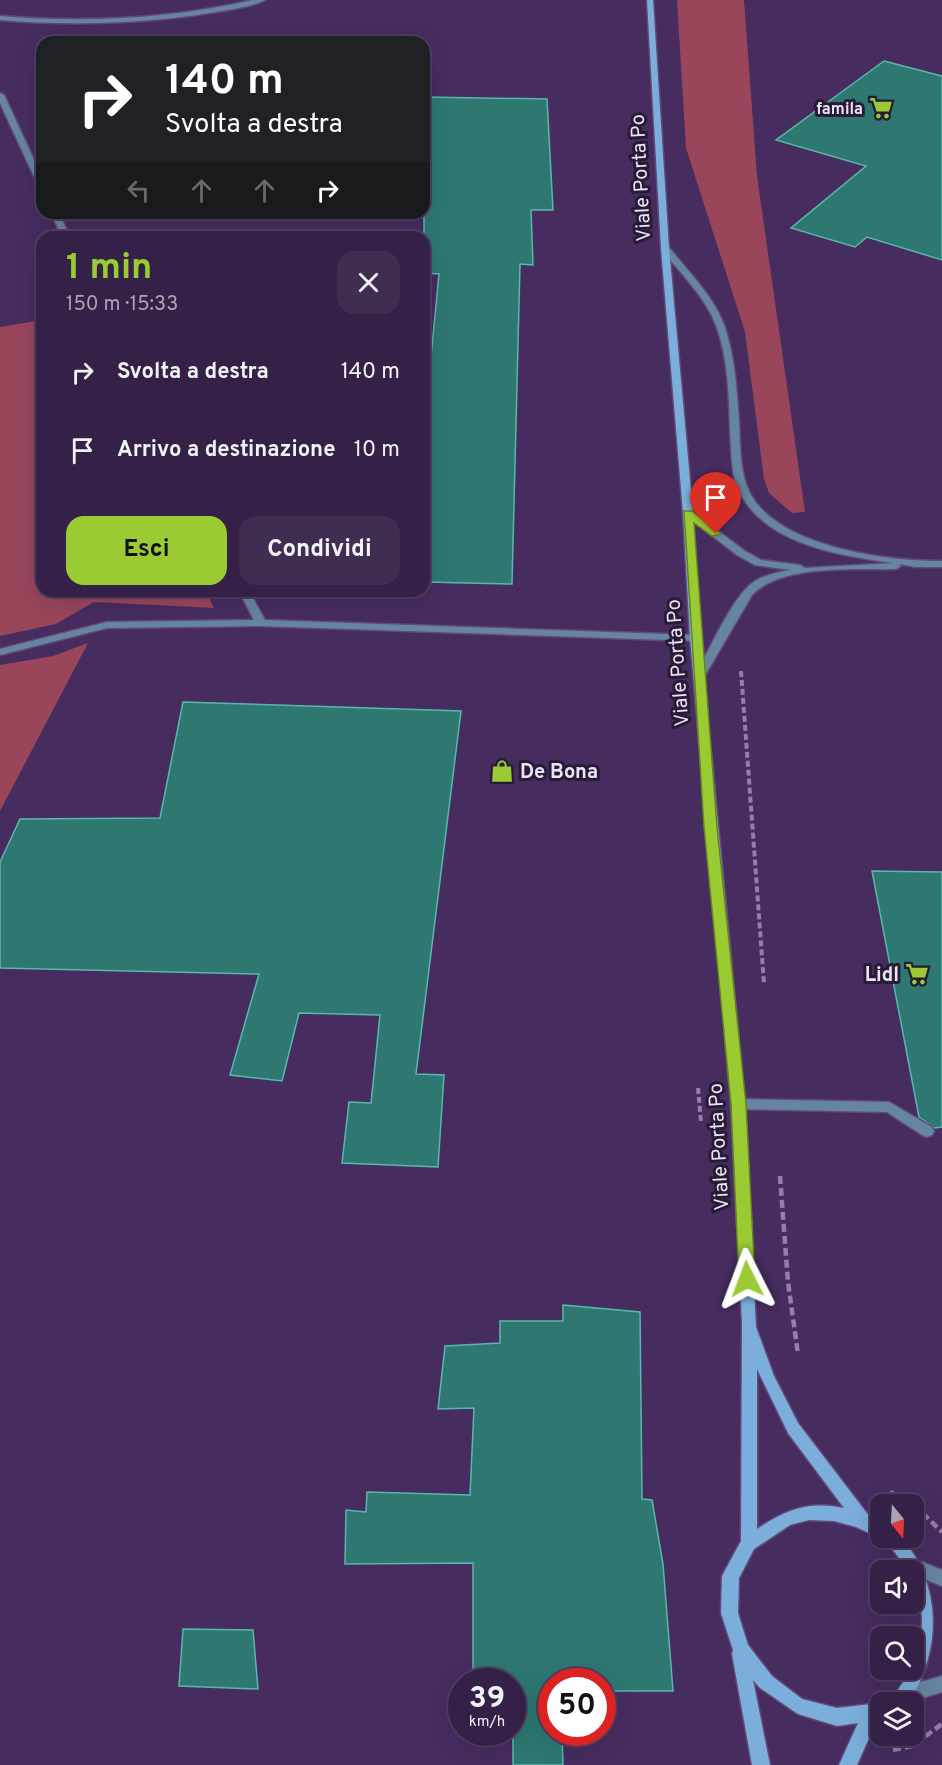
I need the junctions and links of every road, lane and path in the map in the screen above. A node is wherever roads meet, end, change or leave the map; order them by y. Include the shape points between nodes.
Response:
1 (262, 0) edge
2 (650, 0) edge
3 (0, 18) edge
4 (0, 95) edge
5 (36, 172) edge
6 (665, 248) junction
7 (688, 513) junction
8 (924, 564) junction
9 (942, 564) edge
10 (822, 569) junction
11 (247, 597) edge
12 (737, 613) junction
13 (261, 623) junction
14 (695, 638) junction
15 (0, 652) edge
16 (699, 677) junction
17 (765, 995) dead end
18 (738, 1104) junction
19 (927, 1131) dead end
20 (779, 1170) dead end
21 (749, 1323) junction
22 (799, 1360) dead end
23 (924, 1515) edge
24 (862, 1519) junction
25 (870, 1524) edge
26 (942, 1532) edge
27 (749, 1542) junction
28 (905, 1548) edge
29 (914, 1560) edge
30 (924, 1571) edge
31 (924, 1575) edge
32 (942, 1578) edge
33 (739, 1647) junction
34 (942, 1684) edge
35 (910, 1692) edge
36 (920, 1692) edge
37 (870, 1714) edge
38 (870, 1725) edge
39 (761, 1765) edge
40 (849, 1765) edge

1 - 3 street via 164,17 96,21
2 - 6 main road, Viale Porta Po
4 - 5 street
6 - 7 main road, Viale Porta Po
6 - 8 street via 717,318 730,372 741,483 756,507 796,537 830,551
7 - 10 street via 759,563
7 - 14 main road, Viale Porta Po
8 - 9 street
8 - 10 street
10 - 12 street via 777,576 755,586
11 - 13 street
12 - 16 street
12 - 17 path
13 - 14 street
13 - 15 street via 106,625
14 - 16 main road, Viale Porta Po
16 - 18 main road, Viale Porta Po
18 - 19 street via 889,1107
18 - 21 main road, Viale Porta Po
20 - 22 path
21 - 24 main road, Viale Porta Po via 767,1378 793,1428
21 - 27 main road, Viale Porta Po
23 - 26 path
24 - 25 main road, Viale Porta Po
24 - 27 main road, Viale Porta Po via 831,1512 800,1513 772,1524
27 - 33 main road, Viale Porta Po via 735,1564 729,1591 729,1619
28 - 29 main road
30 - 32 street
31 - 35 main road via 935,1602 938,1635 931,1666
33 - 37 main road, Viale Porta Po via 756,1674 780,1696 809,1711 840,1717
33 - 39 main road, Viale Porta Po
34 - 36 street
38 - 40 main road, Viale Porta Po

